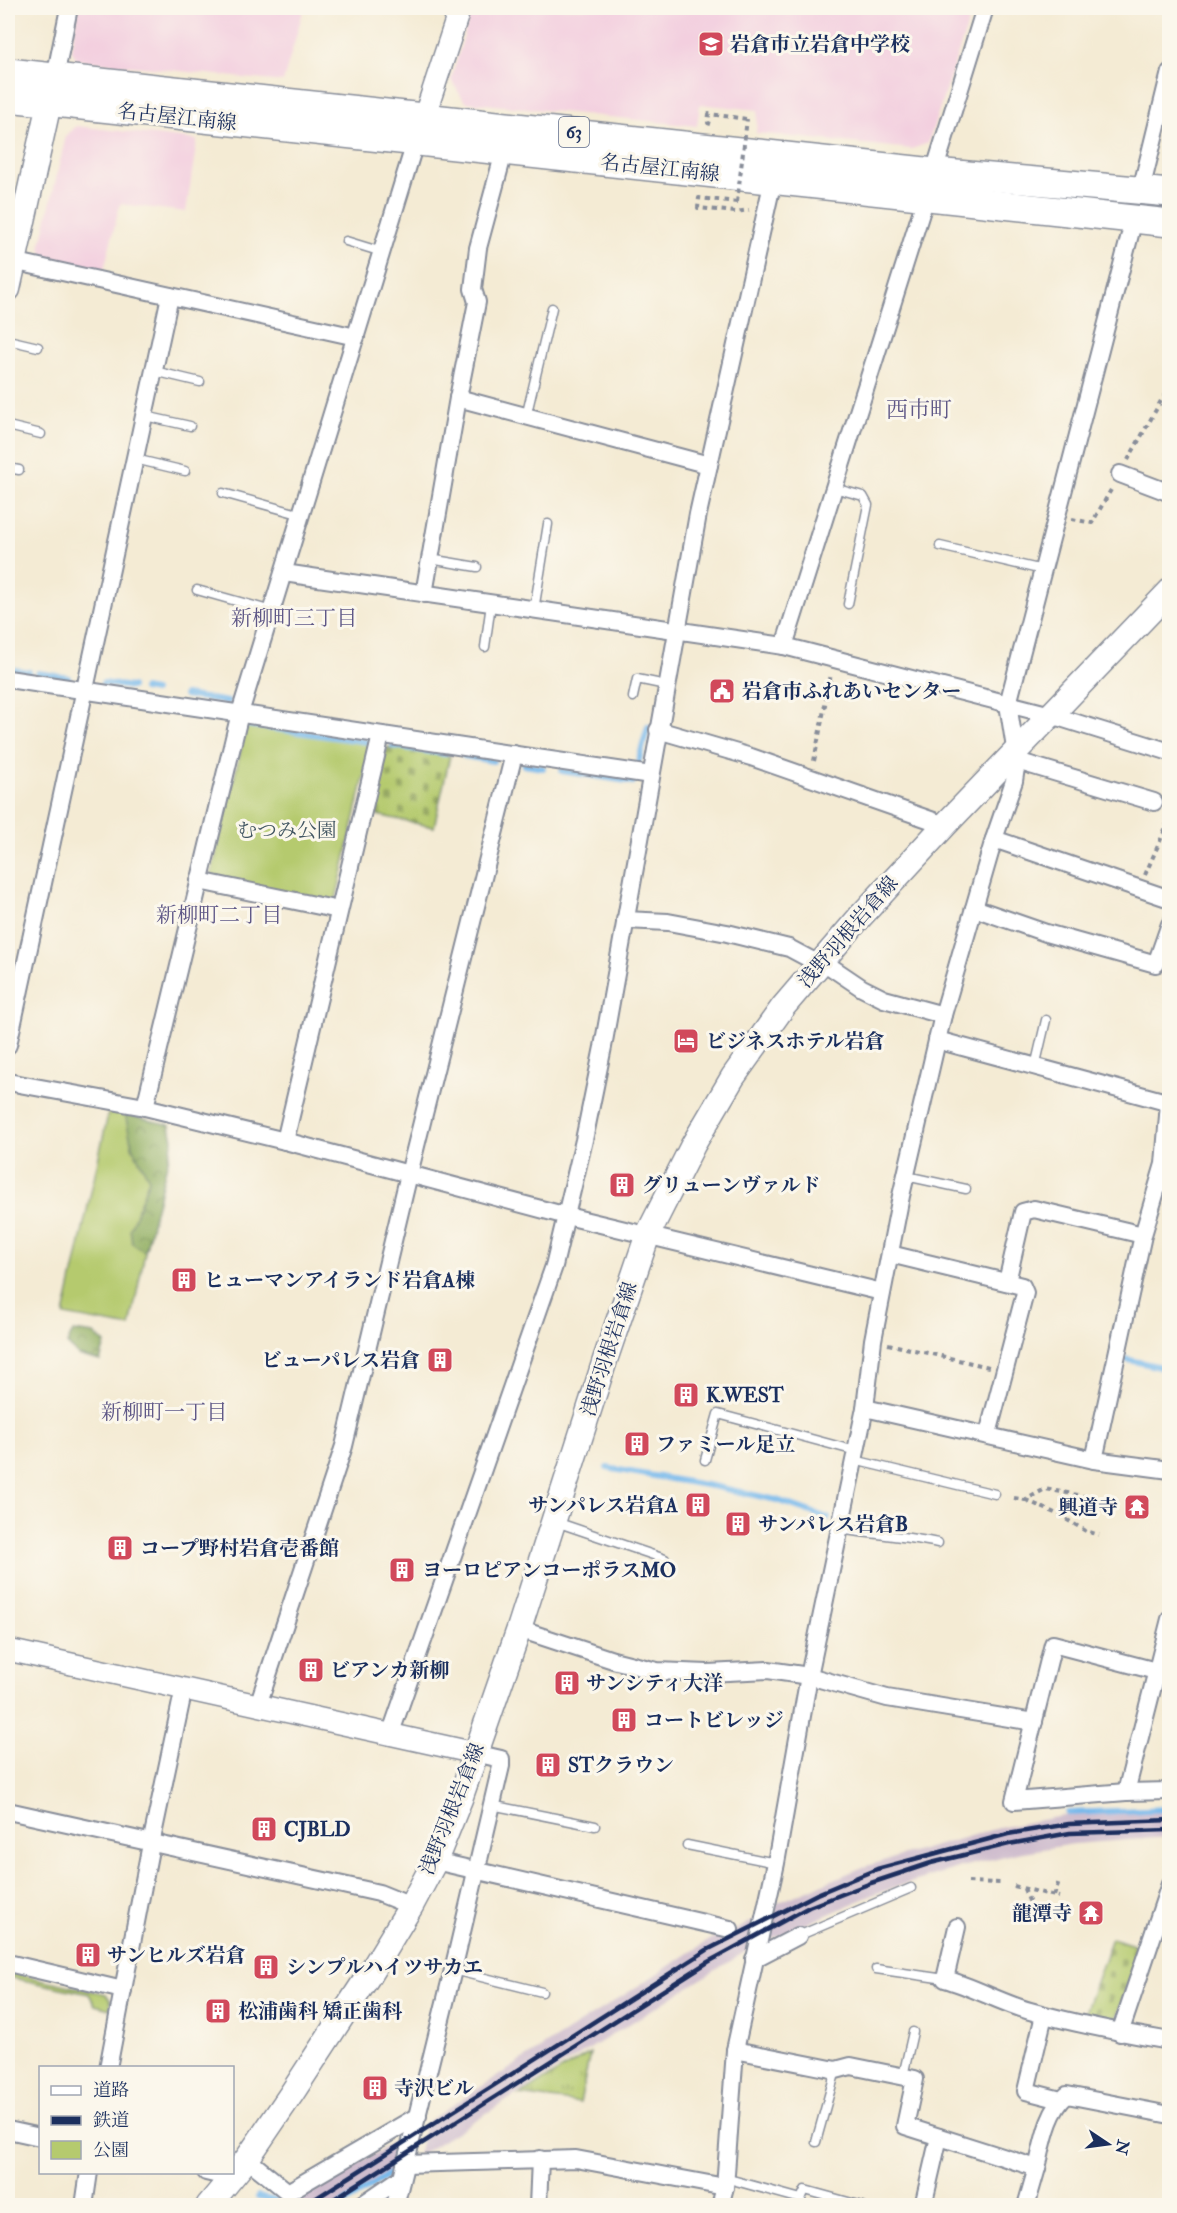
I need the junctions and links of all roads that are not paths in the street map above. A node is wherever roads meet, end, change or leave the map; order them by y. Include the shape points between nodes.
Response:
1 (69, 8) edge
2 (460, 8) edge
3 (985, 8) edge
4 (8, 72) edge
5 (1170, 72) edge
6 (52, 90) junction
7 (8, 98) edge
8 (426, 116) junction
9 (415, 142) junction
10 (504, 152) junction
11 (773, 180) junction
12 (930, 184) junction
13 (1141, 190) junction
14 (1170, 194) edge
15 (1134, 219) junction
16 (1170, 223) edge
17 (346, 242) dead end
18 (381, 252) junction
19 (11, 261) edge
20 (8, 289) edge
21 (170, 296) junction
22 (552, 308) dead end
23 (356, 337) junction
24 (8, 340) edge
25 (38, 347) dead end
26 (154, 371) junction
27 (200, 382) dead end
28 (458, 398) junction
29 (145, 416) junction
30 (526, 417) junction
31 (8, 426) edge
32 (190, 426) dead end
33 (41, 434) dead end
34 (135, 459) junction
35 (709, 465) junction
36 (8, 468) edge
37 (19, 470) dead end
38 (185, 471) dead end
39 (1120, 474) dead end
40 (834, 488) junction
41 (223, 493) dead end
42 (1170, 493) edge
43 (302, 515) junction
44 (548, 524) dead end
45 (940, 546) dead end
46 (430, 559) junction
47 (477, 567) dead end
48 (1043, 570) junction
49 (284, 573) junction
50 (197, 590) dead end
51 (1170, 591) edge
52 (424, 594) junction
53 (491, 604) junction
54 (848, 604) dead end
55 (534, 610) junction
56 (273, 611) junction
57 (676, 630) junction
58 (485, 646) dead end
59 (784, 646) junction
60 (8, 679) edge
61 (666, 686) junction
62 (85, 691) junction
63 (633, 697) dead end
64 (1008, 704) junction
65 (240, 713) junction
66 (1051, 715) junction
67 (658, 730) junction
68 (381, 735) junction
69 (1170, 752) edge
70 (514, 754) junction
71 (1017, 756) junction
72 (651, 775) junction
73 (1154, 802) dead end
74 (945, 825) junction
75 (994, 839) junction
76 (198, 881) junction
77 (1170, 899) edge
78 (974, 908) junction
79 (339, 910) junction
80 (625, 920) junction
81 (1170, 924) edge
82 (821, 962) junction
83 (943, 1015) junction
84 (1046, 1020) dead end
85 (937, 1040) junction
86 (8, 1045) edge
87 (1035, 1067) junction
88 (8, 1082) edge
89 (1169, 1103) edge
90 (145, 1107) junction
91 (285, 1141) junction
92 (409, 1174) junction
93 (906, 1176) junction
94 (966, 1189) dead end
95 (567, 1216) junction
96 (648, 1234) junction
97 (1143, 1235) junction
98 (890, 1254) junction
99 (1007, 1282) junction
100 (882, 1292) junction
101 (865, 1408) junction
102 (988, 1434) junction
103 (855, 1456) junction
104 (705, 1460) dead end
105 (1094, 1460) junction
106 (1170, 1470) edge
107 (995, 1494) dead end
108 (553, 1521) junction
109 (839, 1529) junction
110 (938, 1543) dead end
111 (665, 1559) dead end
112 (1169, 1624) edge
113 (519, 1629) junction
114 (8, 1650) edge
115 (1156, 1671) junction
116 (809, 1676) junction
117 (184, 1688) junction
118 (258, 1705) junction
119 (1034, 1722) junction
120 (390, 1735) junction
121 (476, 1753) junction
122 (1170, 1791) edge
123 (1126, 1792) junction
124 (492, 1805) junction
125 (8, 1811) edge
126 (595, 1826) dead end
127 (151, 1844) junction
128 (687, 1845) dead end
129 (435, 1861) junction
130 (776, 1863) junction
131 (476, 1871) junction
132 (1170, 1884) edge
133 (911, 1888) dead end
134 (411, 1906) junction
135 (957, 1927) dead end
136 (730, 1929) dead end
137 (798, 1936) joint
138 (754, 1959) junction
139 (8, 1963) edge
140 (876, 1969) dead end
141 (453, 1970) junction
142 (945, 1979) junction
143 (123, 1990) junction
144 (542, 1992) dead end
145 (1044, 2014) junction
146 (913, 2032) dead end
147 (1120, 2032) junction
148 (1170, 2041) edge
149 (735, 2049) junction
150 (108, 2066) edge
151 (836, 2070) junction
152 (903, 2076) junction
153 (1061, 2100) junction
154 (1170, 2115) edge
155 (418, 2116) junction
156 (8, 2130) edge
157 (39, 2137) edge
158 (939, 2137) junction
159 (816, 2142) dead end
160 (246, 2159) junction
161 (540, 2159) junction
162 (1037, 2168) junction
163 (403, 2171) junction
164 (89, 2174) edge
165 (214, 2174) edge
166 (231, 2178) junction
167 (725, 2183) junction
168 (84, 2205) edge
169 (208, 2205) edge
170 (360, 2205) edge
171 (395, 2205) edge
172 (538, 2205) edge
173 (720, 2205) edge
174 (863, 2205) edge
175 (923, 2205) edge
176 (1026, 2205) edge

1 - 6 street
2 - 8 street
3 - 12 street
4 - 6 main road, 名古屋江南線 / 63
5 - 13 street
6 - 7 main road, 名古屋江南線 / 63
6 - 8 main road, 名古屋江南線 / 63
6 - 9 main road, 名古屋江南線 / 63
6 - 19 main road
8 - 9 street
8 - 12 main road, 名古屋江南線 / 63
9 - 10 main road, 名古屋江南線 / 63
9 - 18 street
10 - 11 main road, 名古屋江南線 / 63
10 - 28 street via 478,248 472,289 477,302
11 - 12 main road, 名古屋江南線 / 63
11 - 35 street
12 - 13 main road, 名古屋江南線 / 63
12 - 15 main road, 名古屋江南線 / 63
12 - 40 street
13 - 14 main road, 名古屋江南線 / 63
15 - 16 main road, 名古屋江南線 / 63
15 - 48 street
17 - 18 lane
18 - 23 street
19 - 20 main road
19 - 21 street
21 - 23 street
21 - 26 street
22 - 30 lane
23 - 43 street
24 - 25 lane
26 - 27 lane
26 - 29 street
28 - 30 street
28 - 46 street
29 - 32 lane
29 - 34 street
30 - 35 street
31 - 33 lane
34 - 38 lane
34 - 62 street
35 - 57 street
36 - 37 lane
39 - 42 street
40 - 54 lane via 863,496 868,506
40 - 59 street
41 - 43 lane
43 - 49 street
44 - 55 lane
45 - 48 lane
46 - 47 lane
46 - 52 street
48 - 64 street
49 - 52 street
49 - 56 street
50 - 56 lane
51 - 66 main road, 浅野羽根岩倉線
52 - 53 street
53 - 55 street
53 - 58 lane
55 - 57 street
56 - 65 street
57 - 59 street
57 - 61 street
59 - 64 street
60 - 62 street
61 - 63 lane via 637,680
61 - 67 street
62 - 65 street
62 - 86 street
64 - 66 street
64 - 71 street
65 - 68 street
65 - 76 street
66 - 69 street
66 - 71 main road, 浅野羽根岩倉線
67 - 72 street
67 - 74 street via 751,757
68 - 70 street
68 - 79 street
70 - 72 street
70 - 92 street
71 - 73 street
71 - 74 main road, 浅野羽根岩倉線
71 - 75 street via 1014,781
72 - 80 street
74 - 82 main road, 浅野羽根岩倉線
75 - 77 street
75 - 78 street
76 - 79 street
76 - 90 street
78 - 81 street via 1156,964
78 - 83 street
79 - 91 street
80 - 82 street via 668,922 727,933 789,948
80 - 95 street
82 - 83 street via 884,999
82 - 96 main road, 浅野羽根岩倉線 via 733,1077
83 - 85 street
84 - 87 lane
85 - 87 street
85 - 93 street
87 - 89 street
88 - 90 street
89 - 97 street via 1164,1164
90 - 91 street
91 - 92 street
92 - 95 street
92 - 118 street via 344,1446
93 - 94 lane
93 - 98 street
95 - 96 street
95 - 120 street via 554,1266
96 - 100 street
96 - 108 main road, 浅野羽根岩倉線
97 - 99 street via 1034,1209 1023,1212
97 - 105 street
98 - 99 street
98 - 100 street
99 - 102 street via 1022,1286 1025,1293
100 - 101 street
101 - 102 street
101 - 103 street
102 - 105 street
103 - 104 lane via 718,1414
103 - 107 lane
103 - 109 street
105 - 106 street
108 - 111 lane
108 - 113 main road, 浅野羽根岩倉線
109 - 110 lane
109 - 116 street
112 - 115 street
113 - 116 street via 657,1671 768,1670
113 - 121 main road, 浅野羽根岩倉線
114 - 117 street
115 - 119 street via 1053,1644
115 - 123 street
116 - 119 street via 887,1698
116 - 130 street
117 - 118 street
117 - 127 street
118 - 120 street
119 - 123 street via 1014,1801
120 - 121 street
121 - 124 street via 501,1759
121 - 129 main road, 浅野羽根岩倉線
122 - 123 street
124 - 126 lane
124 - 131 street
125 - 127 street
127 - 134 street via 379,1893
127 - 143 street
128 - 130 lane
129 - 131 street
129 - 134 main road, 浅野羽根岩倉線
130 - 138 street
131 - 136 street
131 - 141 street
132 - 147 street
133 - 137 lane
134 - 160 main road, 浅野羽根岩倉線
135 - 142 street
137 - 138 street
138 - 149 street
139 - 143 street
140 - 142 lane
141 - 144 lane
141 - 155 street
142 - 145 street
143 - 150 street
145 - 147 street
145 - 153 street via 1026,2091
146 - 152 lane
147 - 148 street
149 - 151 street
149 - 167 street
151 - 152 street via 851,2066
151 - 159 lane
152 - 158 street via 915,2079 905,2127
153 - 154 street via 1067,2095
153 - 162 street via 1048,2124
155 - 160 street via 288,2192
155 - 163 street
156 - 157 street
158 - 162 street
158 - 175 street
160 - 166 main road, 浅野羽根岩倉線
161 - 163 street
161 - 167 street via 576,2159
161 - 172 street
162 - 176 street
163 - 170 street
163 - 171 street
164 - 168 street
165 - 166 street
166 - 169 main road, 浅野羽根岩倉線
167 - 173 street
167 - 174 lane via 801,2199 805,2190

